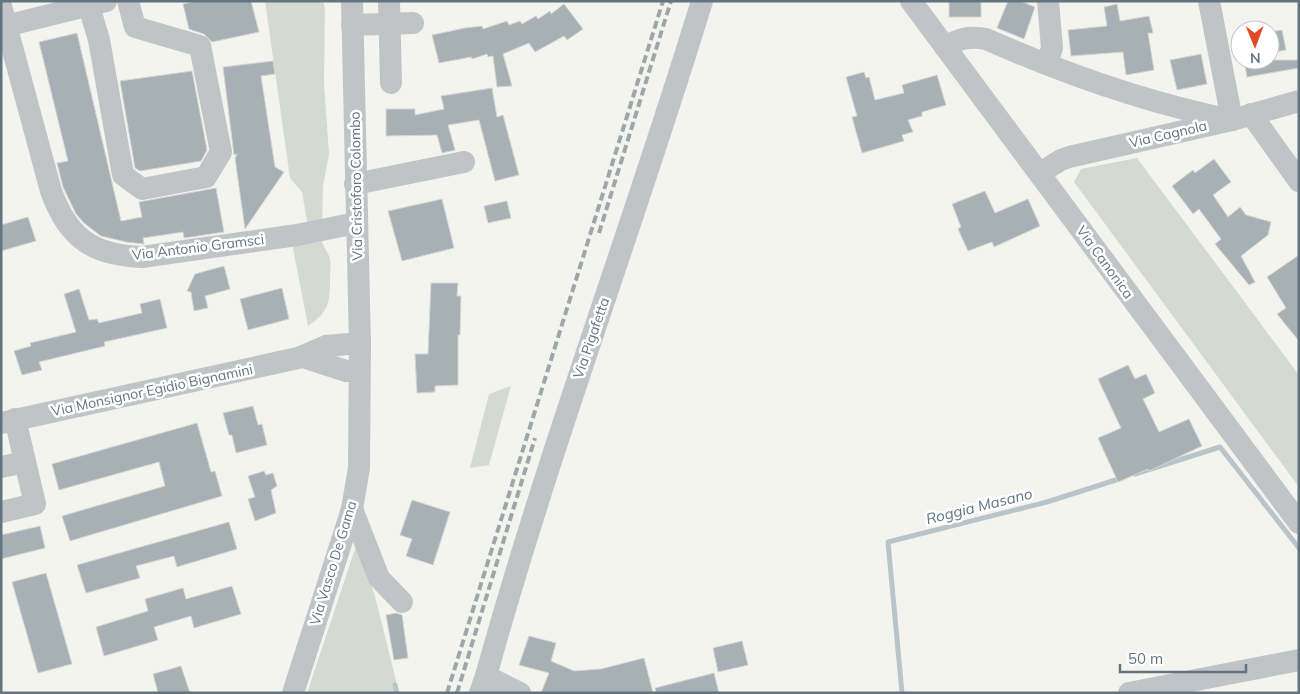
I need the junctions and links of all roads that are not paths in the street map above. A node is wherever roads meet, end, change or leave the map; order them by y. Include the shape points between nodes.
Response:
1 (128, 1) edge
2 (352, 1) edge
3 (389, 1) edge
4 (702, 1) edge
5 (911, 1) edge
6 (1048, 1) edge
7 (1209, 1) edge
8 (98, 4) edge
9 (3, 19) edge
10 (390, 23) junction
11 (413, 23) dead end
12 (352, 25) junction
13 (135, 27) junction
14 (99, 40) junction
15 (945, 47) junction
16 (1047, 64) junction
17 (391, 82) dead end
18 (1148, 101) junction
19 (1299, 102) edge
20 (1241, 117) junction
21 (1131, 143) junction
22 (464, 162) dead end
23 (1040, 173) junction
24 (1299, 181) edge
25 (355, 184) junction
26 (356, 223) junction
27 (360, 343) junction
28 (303, 357) junction
29 (360, 372) junction
30 (8, 421) edge
31 (25, 462) junction
32 (1, 468) edge
33 (352, 509) junction
34 (1, 512) edge
35 (1299, 523) edge
36 (402, 602) dead end
37 (1299, 660) edge
38 (483, 684) edge
39 (293, 693) edge
40 (520, 693) edge
41 (1129, 693) edge

1 - 13 street
2 - 12 street, Via Cristoforo Colombo
3 - 10 street
4 - 38 street, Via Pigafetta via 574,387
5 - 15 street, Via Canonica
6 - 16 street via 1052,48
7 - 20 street
8 - 9 street
8 - 14 street
9 - 26 street, Via Antonio Gramsci via 60,214 74,234 94,248 117,256 142,257
10 - 11 street
10 - 12 street
10 - 17 street
12 - 25 street, Via Cristoforo Colombo
13 - 14 street
13 - 14 street via 200,46 221,152 206,177 142,189 123,175
15 - 16 street via 970,36 986,39
15 - 23 street, Via Canonica
16 - 18 street
18 - 20 street
18 - 21 street via 1154,111 1152,130
19 - 20 street, Via Cagnola
20 - 21 street, Via Cagnola
20 - 24 street
21 - 23 street, Via Cagnola via 1061,160
22 - 25 street
23 - 35 street, Via Canonica
25 - 26 street, Via Cristoforo Colombo
26 - 27 street, Via Cristoforo Colombo
27 - 28 street, Via Monsignor Egidio Bignamini via 326,346
27 - 29 street, Via Cristoforo Colombo
28 - 29 street via 346,371
28 - 30 street, Via Monsignor Egidio Bignamini
29 - 33 street, Via Vasco De Gama via 359,468
30 - 31 street
31 - 32 street
31 - 34 street via 35,504
33 - 36 street via 378,578
33 - 39 street, Via Vasco De Gama
37 - 41 street
38 - 40 street, Via Pigafetta

